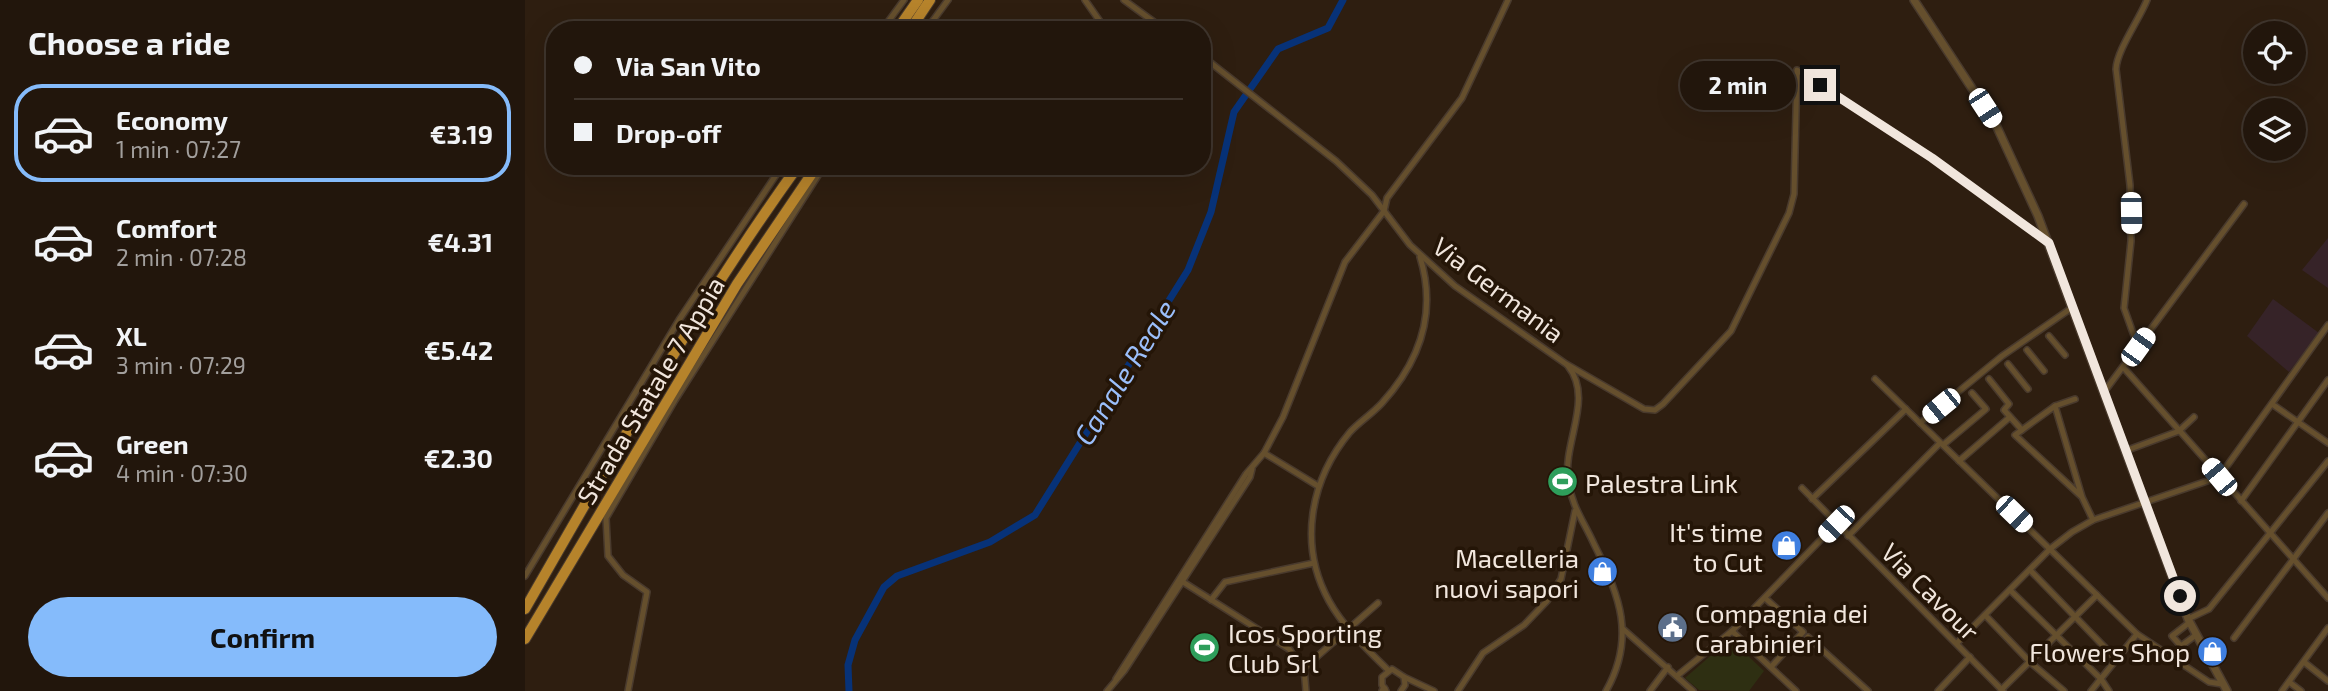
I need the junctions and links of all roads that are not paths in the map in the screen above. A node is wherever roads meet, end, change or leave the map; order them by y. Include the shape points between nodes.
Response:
1 (904, 0) edge
2 (918, 0) edge
3 (930, 0) edge
4 (948, 0) edge
5 (1085, 0) edge
6 (1123, 0) edge
7 (1508, 0) edge
8 (1914, 0) edge
9 (2147, 0) edge
10 (1151, 20) edge
11 (888, 21) edge
12 (903, 21) edge
13 (916, 21) edge
14 (933, 21) edge
15 (1100, 21) edge
16 (1211, 63) edge
17 (776, 175) edge
18 (792, 175) edge
19 (811, 175) edge
20 (818, 175) edge
21 (2244, 204) dead end
22 (1384, 211) junction
23 (2049, 243) junction
24 (1419, 254) junction
25 (2073, 307) junction
26 (2327, 330) edge
27 (2049, 336) dead end
28 (2138, 347) junction
29 (2027, 350) dead end
30 (2064, 355) dead end
31 (1566, 364) junction
32 (2008, 364) dead end
33 (2123, 367) junction
34 (2044, 371) dead end
35 (1875, 379) dead end
36 (1989, 379) dead end
37 (2328, 380) edge
38 (2028, 388) dead end
39 (2104, 392) junction
40 (1972, 393) dead end
41 (2075, 399) dead end
42 (2272, 404) junction
43 (2055, 406) junction
44 (1906, 409) junction
45 (2010, 417) junction
46 (2195, 417) dead end
47 (2298, 422) junction
48 (1920, 423) junction
49 (2022, 430) junction
50 (2179, 431) junction
51 (2328, 443) edge
52 (1942, 444) junction
53 (2126, 451) junction
54 (1264, 453) junction
55 (1959, 461) junction
56 (2328, 461) edge
57 (1252, 469) junction
58 (2219, 477) junction
59 (1318, 486) junction
60 (1802, 488) dead end
61 (2082, 497) junction
62 (1812, 499) junction
63 (2241, 501) junction
64 (2146, 503) junction
65 (1574, 511) junction
66 (2328, 513) edge
67 (2092, 520) junction
68 (1836, 524) junction
69 (2269, 535) junction
70 (1848, 536) junction
71 (2050, 549) junction
72 (2294, 561) junction
73 (1314, 563) junction
74 (2030, 570) junction
75 (525, 576) edge
76 (1183, 582) junction
77 (2010, 590) junction
78 (2097, 595) junction
79 (1765, 598) junction
80 (2328, 598) edge
81 (1211, 600) junction
82 (1378, 603) dead end
83 (526, 607) edge
84 (1985, 615) junction
85 (2076, 617) junction
86 (2189, 620) junction
87 (2328, 628) edge
88 (1348, 629) junction
89 (1623, 629) junction
90 (1732, 631) junction
91 (2137, 635) junction
92 (2196, 635) junction
93 (2057, 636) junction
94 (1808, 637) dead end
95 (2234, 638) dead end
96 (525, 639) edge
97 (1957, 643) junction
98 (1970, 657) junction
99 (2117, 660) junction
100 (2030, 662) junction
101 (2304, 662) junction
102 (1668, 667) junction
103 (1770, 667) junction
104 (1304, 668) junction
105 (1388, 670) junction
106 (1678, 675) junction
107 (1404, 677) junction
108 (1116, 678) junction
109 (2101, 679) junction
110 (2328, 681) edge
111 (2289, 682) junction
112 (2222, 689) edge
113 (1385, 690) edge
114 (1794, 690) edge
115 (2002, 690) edge
116 (2061, 690) edge
117 (628, 691) edge
118 (1107, 691) edge
119 (1306, 691) edge
120 (1401, 691) edge
121 (1434, 691) edge
122 (1458, 691) edge
123 (1605, 691) edge
124 (1650, 691) edge
125 (1693, 691) edge
126 (1868, 691) edge
127 (1938, 691) edge
128 (2091, 691) edge
129 (2109, 691) edge
130 (2282, 691) edge
131 (2301, 691) edge

1 - 11 street
2 - 12 highway
3 - 13 highway
4 - 14 street
5 - 15 street
6 - 10 street
7 - 22 street via 1462,98 1387,198
8 - 23 street via 1996,125
9 - 28 street via 2117,56 2116,69 2130,185 2131,241 2124,308
16 - 22 street, Via Germania via 1336,161
17 - 75 street via 679,320
18 - 83 highway, Strada Statale 7 Appia via 696,321
19 - 96 highway, Strada Statale 7 Appia via 737,284
20 - 117 street via 606,518 608,556 623,575 647,592
21 - 28 street
22 - 24 street, Via Germania
22 - 54 street via 1362,235 1333,284 1283,417
23 - 25 street
23 - 31 street, Via Germania via 1932,158 1797,70 1794,194 1789,213 1724,340 1655,410 1644,409
24 - 31 street, Via Germania via 1476,302
24 - 59 street via 1428,282 1428,307 1411,363 1380,406 1335,452
25 - 39 street
25 - 48 street via 2002,356
26 - 42 street
27 - 30 street
28 - 33 street
29 - 34 street
31 - 65 street via 1577,377 1580,394 1568,451 1567,478
32 - 38 street
33 - 39 street
33 - 50 street
35 - 44 street
36 - 45 street via 2009,404 2004,410
37 - 47 street
39 - 53 street
40 - 52 street via 1986,409
41 - 43 street
42 - 47 street
42 - 58 street
43 - 49 street
43 - 61 street
44 - 48 street
44 - 62 street
45 - 49 street
45 - 55 street
46 - 50 street
47 - 51 street
47 - 63 street
48 - 52 street
49 - 61 street via 2015,435
50 - 53 street
50 - 58 street
52 - 55 street
52 - 70 street
53 - 64 street
54 - 57 street
54 - 59 street
55 - 71 street
56 - 69 street
57 - 76 street
57 - 108 street
58 - 63 street
58 - 64 street
59 - 73 street via 1310,532
60 - 62 street, Via Cavour
61 - 67 street
62 - 68 street, Via Cavour
63 - 69 street
64 - 67 street
64 - 86 street
65 - 89 street via 1609,575
65 - 122 street via 1560,579 1547,601 1524,625 1483,653
66 - 72 street
67 - 71 street
68 - 70 street, Via Cavour
68 - 79 street
69 - 72 street
69 - 86 street via 2209,609
70 - 97 street, Via Cavour
71 - 74 street
71 - 78 street
72 - 80 street
72 - 95 street
73 - 81 street via 1226,582
73 - 88 street via 1328,600
74 - 77 street
74 - 85 street
76 - 81 street
76 - 108 street
77 - 84 street
77 - 93 street
78 - 85 street
78 - 91 street
79 - 90 street
79 - 103 street via 1803,632
81 - 104 street via 1290,649
82 - 88 street
84 - 97 street
84 - 100 street
85 - 93 street
85 - 99 street
86 - 92 street
86 - 92 street via 2172,636 2181,646
87 - 101 street
88 - 104 street
88 - 105 street
89 - 102 street
89 - 123 street via 1619,663
90 - 103 street
90 - 106 street
91 - 99 street
91 - 112 street
92 - 112 street
93 - 100 street
93 - 109 street
94 - 126 street
97 - 98 street, Via Cavour
98 - 115 street, Via Cavour
98 - 127 street
99 - 109 street
100 - 115 street
100 - 116 street
101 - 110 street
101 - 111 street
102 - 106 street
102 - 124 street
103 - 114 street
104 - 119 street
105 - 107 street via 1399,670
105 - 113 street via 1382,677
106 - 125 street
107 - 120 street
107 - 121 street
108 - 118 street
109 - 128 street
109 - 129 street
111 - 130 street
111 - 131 street

